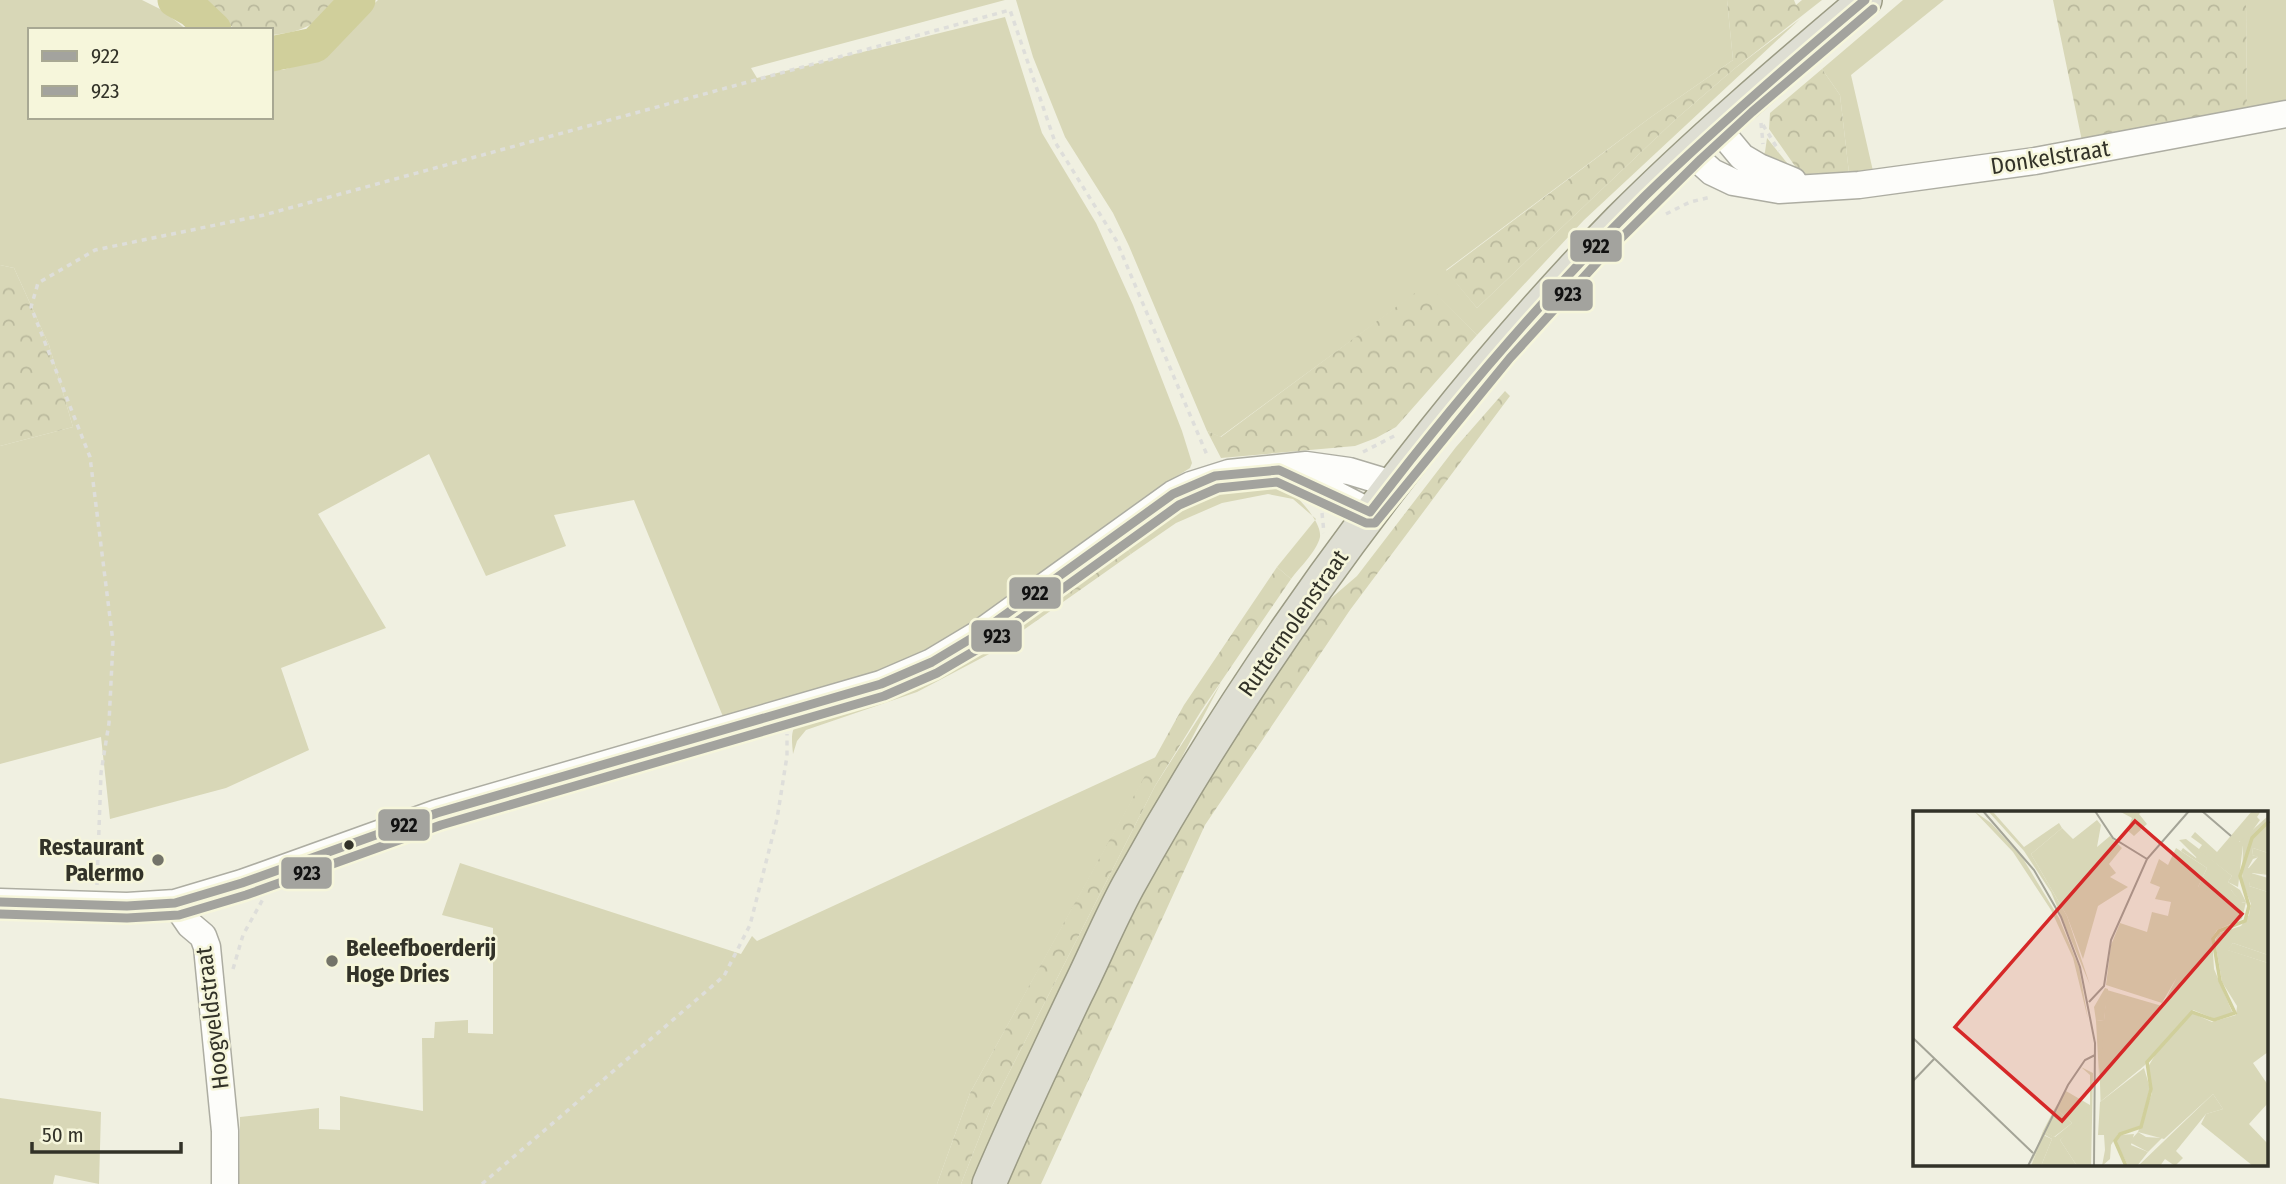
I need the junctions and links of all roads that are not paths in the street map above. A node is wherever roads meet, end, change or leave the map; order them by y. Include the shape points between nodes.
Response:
1 (1865, 0) edge
2 (2286, 114) edge
3 (1717, 127) junction
4 (1691, 153) junction
5 (1811, 186) junction
6 (1279, 470) junction
7 (1392, 484) junction
8 (1370, 512) junction
9 (0, 902) edge
10 (175, 903) junction
11 (225, 1184) edge
12 (989, 1184) edge

1 - 3 main road, Ruttermolenstraat
2 - 5 street, Donkelstraat via 2035,161 1859,185
3 - 4 main road, Ruttermolenstraat
3 - 5 street, Donkelstraat via 1742,157
4 - 5 street, Donkelstraat via 1712,172 1734,182 1779,190
4 - 7 main road, Ruttermolenstraat via 1620,220 1522,325
6 - 7 street via 1306,465
6 - 8 street
6 - 10 street via 1215,475 1173,494 977,635 932,662 881,684 437,814
7 - 8 main road, Ruttermolenstraat
8 - 12 main road, Ruttermolenstraat via 1222,725 1127,889
9 - 10 street
10 - 11 street, Hoogveldstraat via 207,947 225,1132

